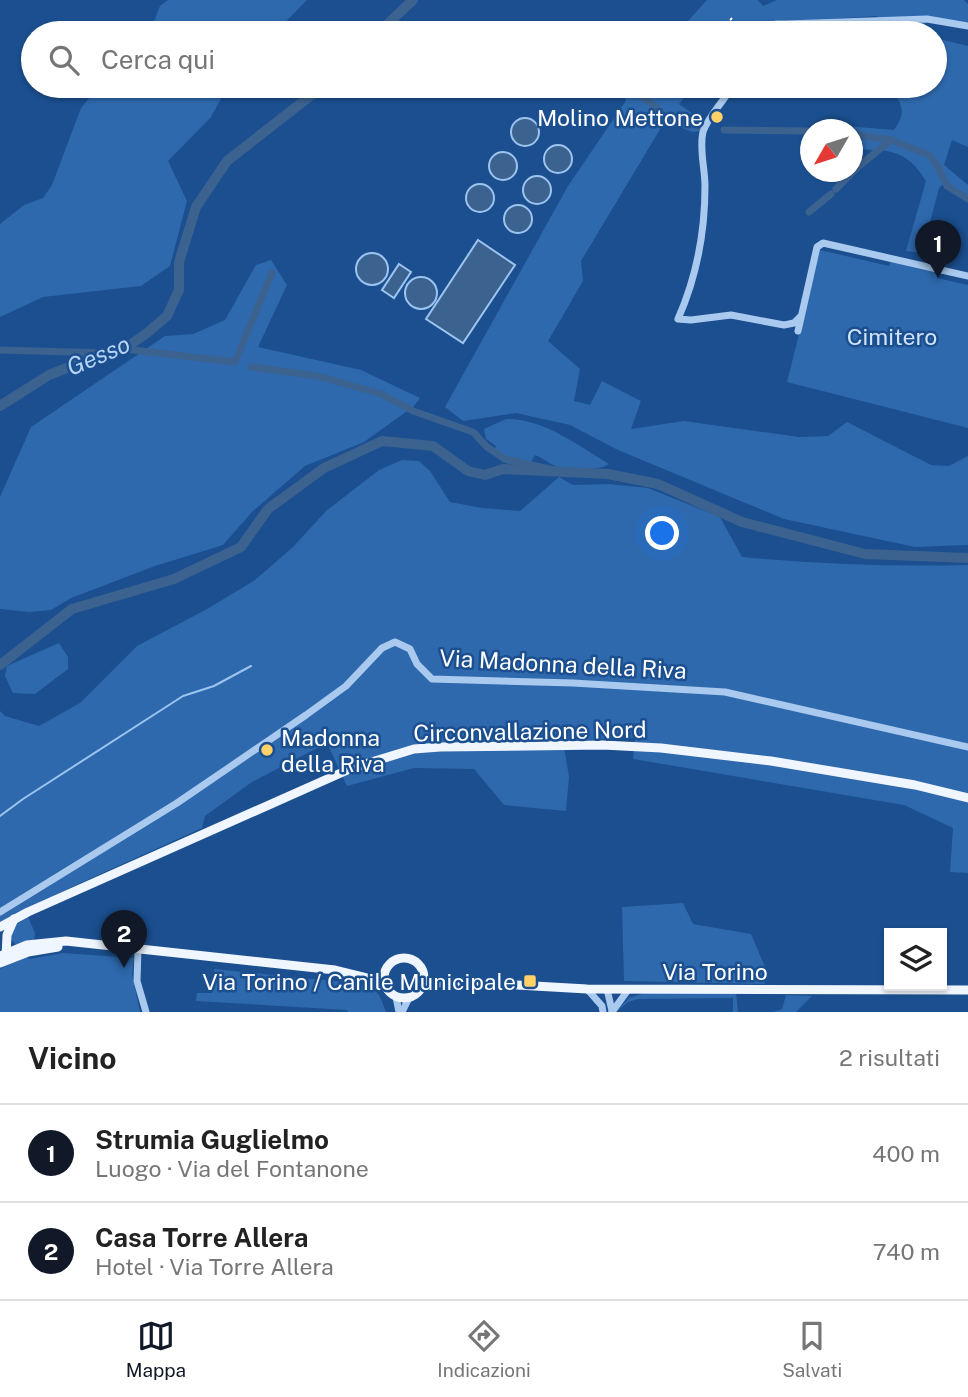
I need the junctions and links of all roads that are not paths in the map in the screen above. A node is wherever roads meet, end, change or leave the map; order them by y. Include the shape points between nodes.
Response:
1 (856, 21) edge
2 (939, 21) edge
3 (947, 22) edge
4 (968, 26) edge
5 (725, 98) edge
6 (968, 276) edge
7 (800, 317) junction
8 (798, 331) dead end
9 (968, 747) edge
10 (968, 798) edge
11 (0, 912) edge
12 (14, 919) junction
13 (0, 927) edge
14 (138, 950) junction
15 (3, 952) edge
16 (335, 970) junction
17 (384, 971) junction
18 (424, 973) junction
19 (384, 982) junction
20 (461, 982) junction
21 (423, 986) junction
22 (587, 989) junction
23 (607, 989) junction
24 (628, 989) junction
25 (968, 990) edge
26 (396, 997) junction
27 (409, 998) junction
28 (603, 1009) edge
29 (146, 1012) edge
30 (401, 1012) edge
31 (612, 1012) edge

1 - 2 street
3 - 4 street
5 - 7 street via 704,128 702,241 678,319 731,315 784,326
6 - 7 street via 823,243 817,247
7 - 8 street
9 - 11 street, Via Madonna della Riva via 725,692 432,679 410,649 395,642 382,648 346,685 306,715 156,816
10 - 12 main road, Circonvallazione Nord via 797,765 661,748 414,749 352,768
12 - 13 main road, Circonvallazione Nord
12 - 15 main road
14 - 15 main road via 45,942
14 - 16 main road
14 - 29 street via 136,973
16 - 17 main road
16 - 19 main road
17 - 18 main road via 393,961 407,957
17 - 19 main road
18 - 20 main road, Via Torino
18 - 21 main road
19 - 26 main road
20 - 21 main road, Via Torino
20 - 22 main road, Via Torino
21 - 27 main road
22 - 23 main road, Via Torino
22 - 28 street
23 - 24 main road, Via Torino
23 - 28 street
23 - 31 street
24 - 25 main road, Via Torino
24 - 31 street
26 - 27 main road
26 - 30 street
27 - 30 street

